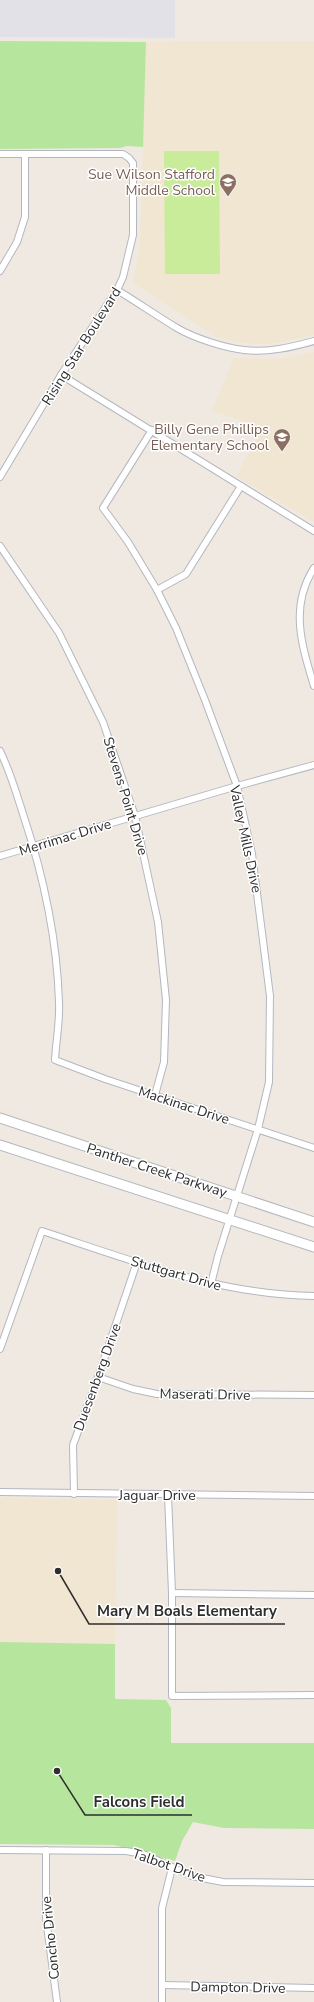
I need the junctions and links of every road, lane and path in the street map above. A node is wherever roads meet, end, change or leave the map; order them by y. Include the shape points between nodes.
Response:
1 (0, 154) edge
2 (25, 154) junction
3 (0, 271) edge
4 (117, 290) junction
5 (314, 341) edge
6 (61, 375) junction
7 (152, 430) junction
8 (0, 477) edge
9 (241, 486) junction
10 (314, 531) edge
11 (0, 546) edge
12 (314, 568) edge
13 (157, 590) junction
14 (314, 686) edge
15 (0, 751) edge
16 (314, 765) edge
17 (237, 786) junction
18 (135, 816) junction
19 (34, 846) junction
20 (0, 856) edge
21 (155, 1095) junction
22 (0, 1118) edge
23 (258, 1129) junction
24 (0, 1145) edge
25 (314, 1148) edge
26 (236, 1197) junction
27 (229, 1221) junction
28 (314, 1222) edge
29 (314, 1247) edge
30 (137, 1262) junction
31 (211, 1284) junction
32 (314, 1296) edge
33 (0, 1349) edge
34 (98, 1377) junction
35 (314, 1395) edge
36 (0, 1492) edge
37 (74, 1494) junction
38 (168, 1495) junction
39 (314, 1496) edge
40 (172, 1593) junction
41 (314, 1595) edge
42 (314, 1695) edge
43 (0, 1850) edge
44 (46, 1850) junction
45 (172, 1868) junction
46 (314, 1883) edge
47 (162, 1986) junction
48 (314, 1988) edge
49 (57, 2002) edge
50 (162, 2002) edge

1 - 2 street
2 - 3 street via 25,217 17,242
2 - 4 street, Rising Star Boulevard via 117,153 123,154 133,163 133,236
4 - 5 street via 178,329 202,339 244,350 270,350
4 - 6 street, Rising Star Boulevard
6 - 7 street
6 - 8 street, Rising Star Boulevard
7 - 9 street
7 - 13 street, Valley Mills Drive via 103,508 128,542
9 - 10 street
9 - 13 street via 186,574
11 - 18 street, Stevens Point Drive via 59,633 103,722
12 - 14 street via 298,612 303,648
13 - 17 street, Valley Mills Drive via 176,628
15 - 19 street via 9,769
16 - 17 street, Merrimac Drive
17 - 18 street, Merrimac Drive
17 - 23 street, Valley Mills Drive via 252,854 270,996 269,1082
18 - 19 street, Merrimac Drive
18 - 21 street, Stevens Point Drive via 158,922 166,1000 164,1062
19 - 20 street, Merrimac Drive
19 - 21 street, Mackinac Drive via 55,947 59,1003 55,1060
21 - 23 street, Mackinac Drive
22 - 26 main road, Panther Creek Parkway
23 - 25 street, Mackinac Drive
23 - 26 street, Valley Mills Drive
24 - 27 main road, Panther Creek Parkway
26 - 27 street, Valley Mills Drive
26 - 28 main road, Panther Creek Parkway
27 - 29 main road, Panther Creek Parkway
27 - 31 street, Valley Mills Drive
30 - 31 street, Stuttgart Drive
30 - 33 street, Stuttgart Drive via 42,1231
30 - 34 street, Duesenberg Drive
31 - 32 street, Stuttgart Drive via 251,1291
34 - 35 street, Maserati Drive via 157,1394
34 - 37 street, Duesenberg Drive via 73,1445
36 - 37 street, Jaguar Drive
37 - 38 street, Jaguar Drive
38 - 39 street, Jaguar Drive
38 - 40 street
40 - 41 street
40 - 42 street via 172,1696
43 - 44 street, Talbot Drive
44 - 45 street, Talbot Drive via 126,1851 143,1854
44 - 49 street, Concho Drive via 46,1918
45 - 46 street, Talbot Drive via 192,1876 223,1882
45 - 47 street via 162,1908
47 - 48 street, Dampton Drive
47 - 50 street

